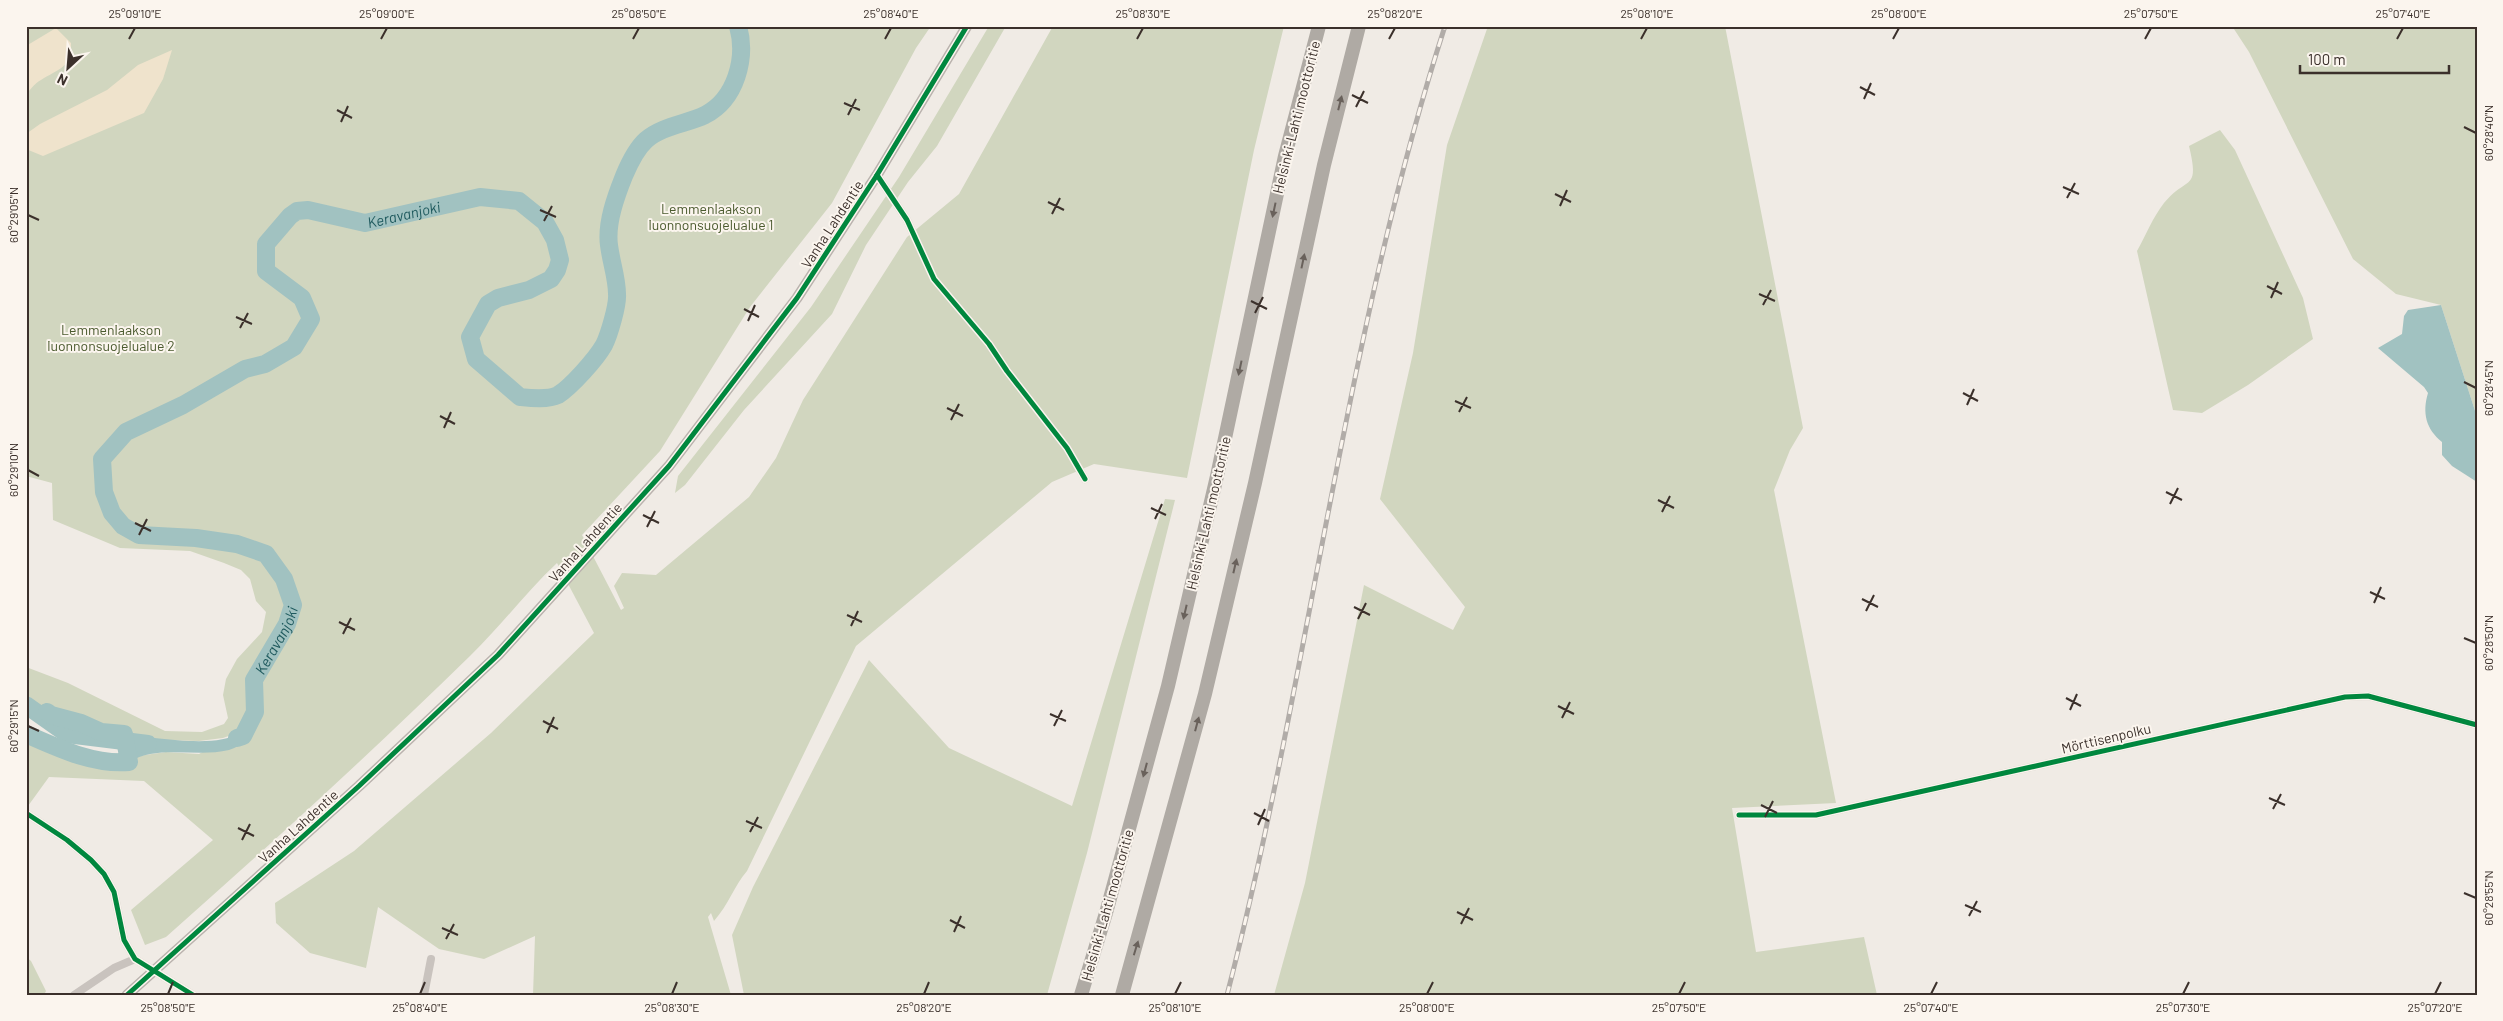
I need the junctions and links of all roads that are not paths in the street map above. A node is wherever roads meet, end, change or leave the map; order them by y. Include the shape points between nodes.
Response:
1 (967, 26) edge
2 (1319, 26) edge
3 (1359, 26) edge
4 (877, 175) junction
5 (1085, 479) dead end
6 (2477, 725) edge
7 (26, 814) edge
8 (1738, 815) dead end
9 (135, 959) junction
10 (432, 959) dead end
11 (154, 971) junction
12 (74, 995) edge
13 (127, 995) edge
14 (193, 995) edge
15 (424, 995) edge
16 (1081, 995) edge
17 (1122, 995) edge

1 - 4 main road, Vanha Lahdentie
2 -> 16 highway, Helsinki-Lahti moottoritie via 1285,156 1217,476 1168,686
17 -> 3 highway via 1205,694 1324,165
4 - 5 street via 907,220 934,279 989,344 1067,448
4 - 11 main road, Vanha Lahdentie via 798,298 669,466 517,634 359,786
6 - 8 street, Mörttisenpolku via 2368,696 2345,697 1816,815
7 - 9 street via 67,840 104,874 114,892 124,940
9 - 11 street
9 - 12 street via 114,968
10 - 15 street
11 - 13 main road, Vanha Lahdentie
11 - 14 street

